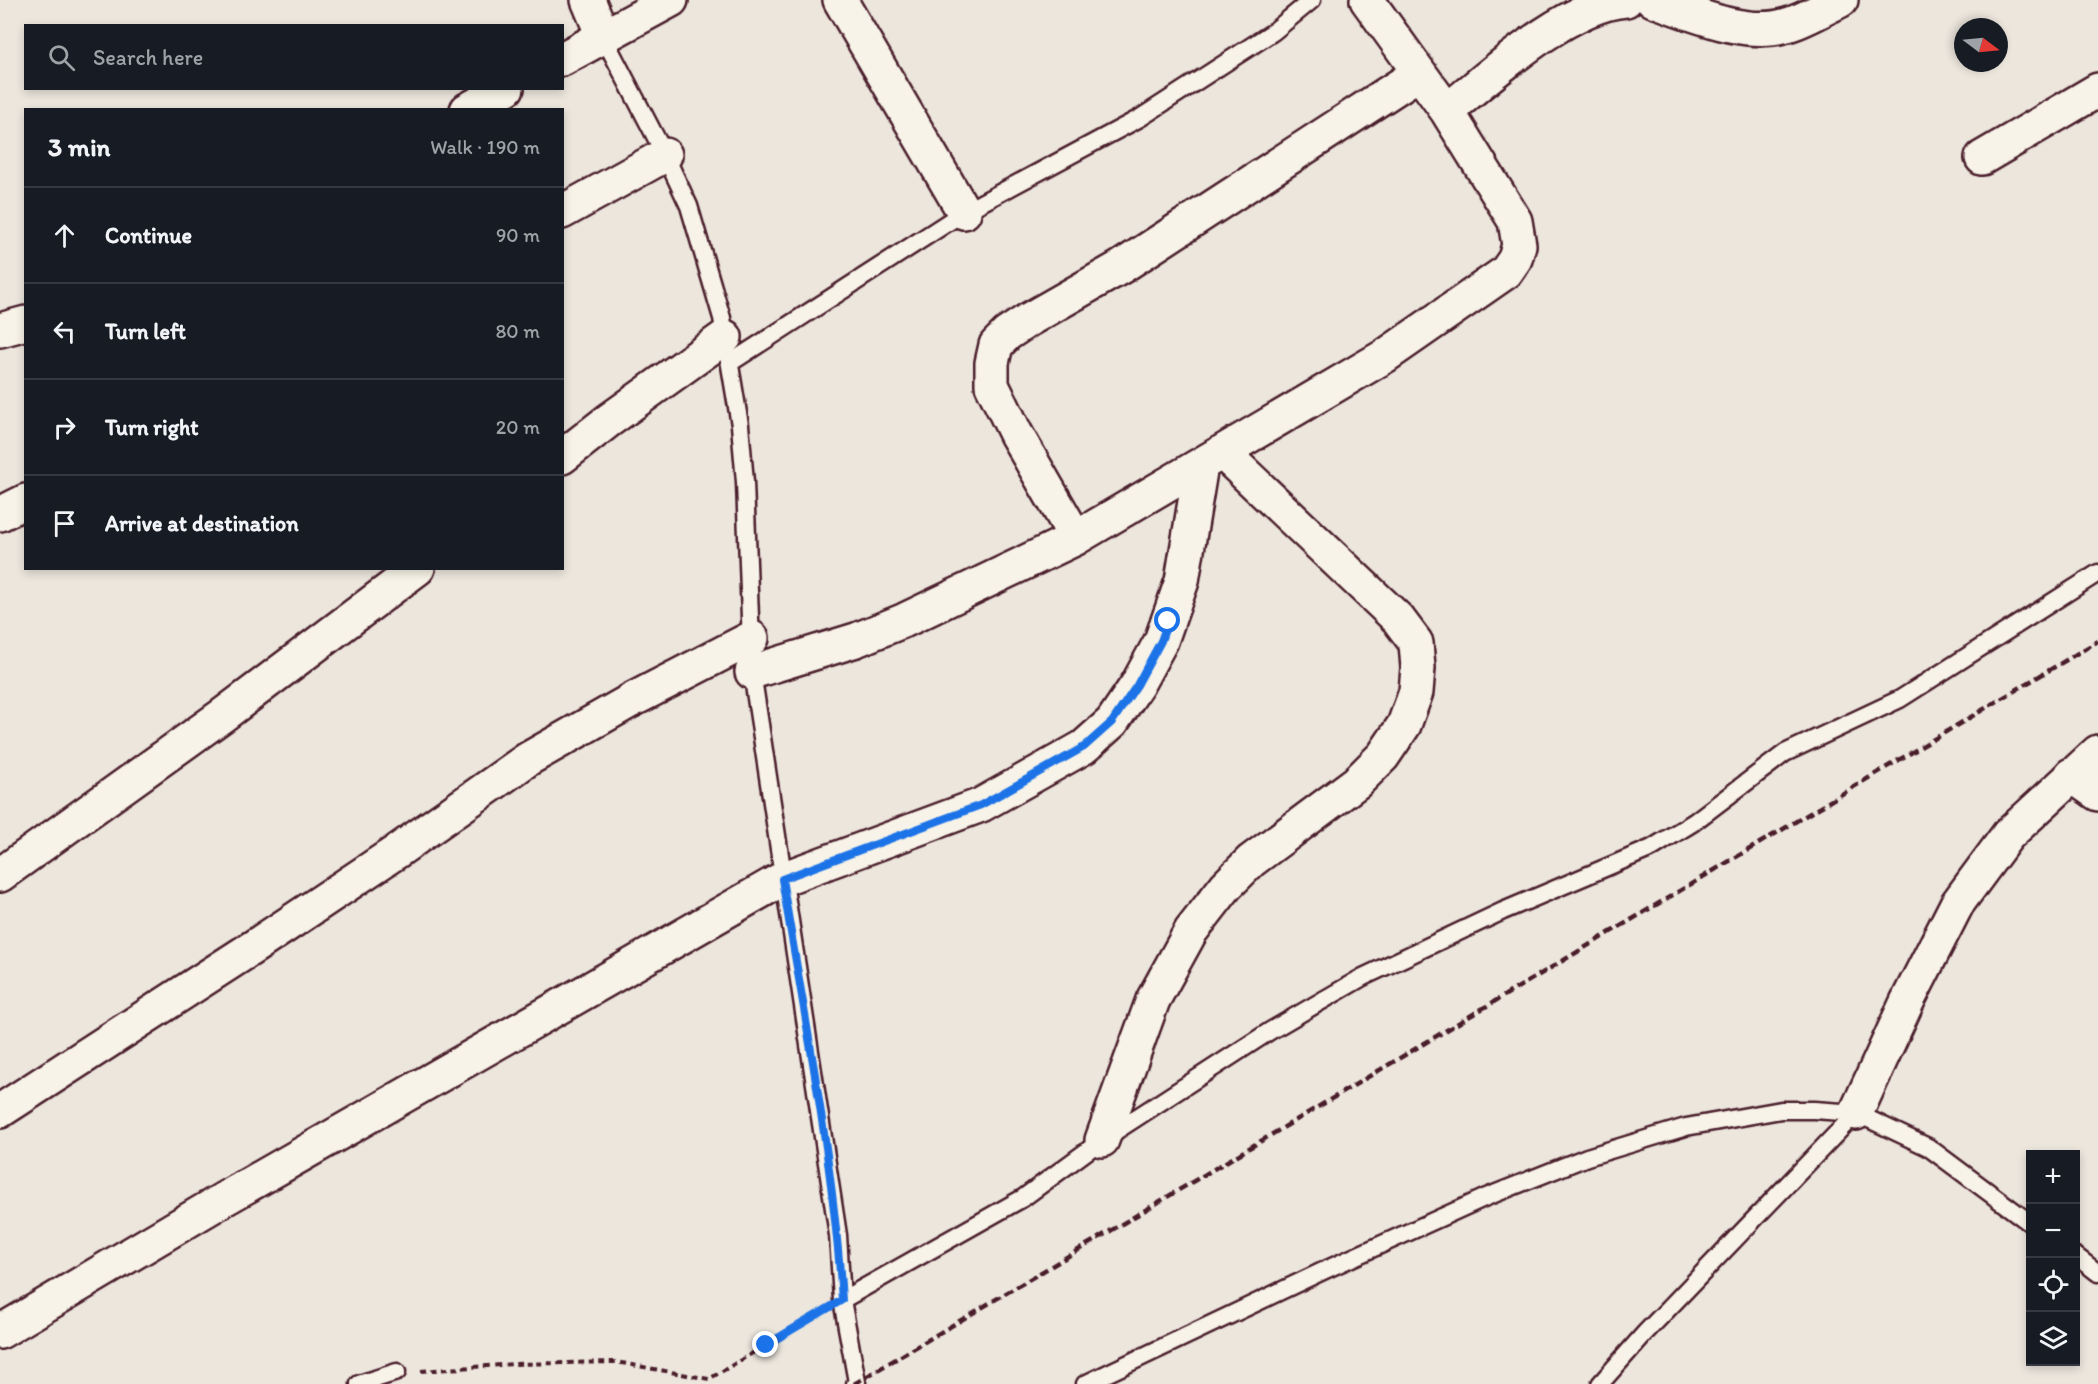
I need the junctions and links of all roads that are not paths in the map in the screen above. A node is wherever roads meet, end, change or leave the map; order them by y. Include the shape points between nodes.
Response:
1 (588, 0) edge
2 (671, 0) edge
3 (840, 0) edge
4 (1312, 0) edge
5 (1366, 0) edge
6 (1626, 0) edge
7 (1653, 0) edge
8 (1841, 0) edge
9 (604, 38) junction
10 (564, 58) edge
11 (1419, 73) junction
12 (503, 90) edge
13 (2098, 90) edge
14 (471, 108) edge
15 (1447, 111) junction
16 (665, 155) junction
17 (1982, 158) dead end
18 (564, 211) edge
19 (964, 212) junction
20 (24, 324) edge
21 (0, 330) edge
22 (727, 350) junction
23 (564, 455) edge
24 (1212, 458) junction
25 (24, 502) edge
26 (0, 514) edge
27 (1076, 538) junction
28 (415, 570) edge
29 (2098, 573) edge
30 (752, 638) junction
31 (752, 672) junction
32 (2098, 752) edge
33 (2071, 775) junction
34 (2098, 794) edge
35 (0, 875) edge
36 (782, 879) junction
37 (0, 1111) edge
38 (1856, 1113) junction
39 (1102, 1140) junction
40 (2026, 1219) edge
41 (2079, 1258) edge
42 (2098, 1273) edge
43 (842, 1300) junction
44 (0, 1332) edge
45 (397, 1372) road end
46 (359, 1384) edge
47 (855, 1384) edge
48 (1085, 1384) edge
49 (1600, 1384) edge

1 - 9 street
2 - 9 street
3 - 19 street
4 - 19 lane via 1273,32 1140,118
5 - 11 street
6 - 15 street via 1577,14 1513,57
7 - 8 street via 1747,29 1786,26
9 - 10 street
9 - 16 lane
11 - 15 street
11 - 27 street via 1122,267 1006,334 996,345 992,385
12 - 14 street
13 - 17 street
15 - 24 street via 1515,221 1519,245 1515,259 1506,272 1385,356
16 - 18 street
16 - 22 lane via 689,206
19 - 22 lane
20 - 21 street
22 - 23 street via 608,421
22 - 30 lane via 746,482
24 - 27 street
24 - 36 street via 1182,581 1161,641 1112,722 1084,747 981,805
24 - 39 street via 1398,619 1416,643 1416,693 1404,725 1383,756 1357,782 1251,861 1191,931 1153,1000
25 - 26 street
27 - 31 street via 905,620 856,640
28 - 35 street via 223,715
29 - 39 lane via 1900,699 1785,753 1694,822 1652,848 1503,911 1363,977 1270,1031
30 - 31 lane
30 - 37 street via 647,691 528,759 255,946
31 - 36 lane
32 - 33 street
33 - 34 street
33 - 38 street via 2008,835 1957,904
36 - 43 lane via 838,1235
36 - 44 street
38 - 40 lane via 1928,1147
38 - 48 lane via 1781,1110 1686,1127 1587,1157 1473,1203
38 - 49 lane
39 - 43 lane via 1023,1198
41 - 42 lane
43 - 47 lane
45 - 46 lane

